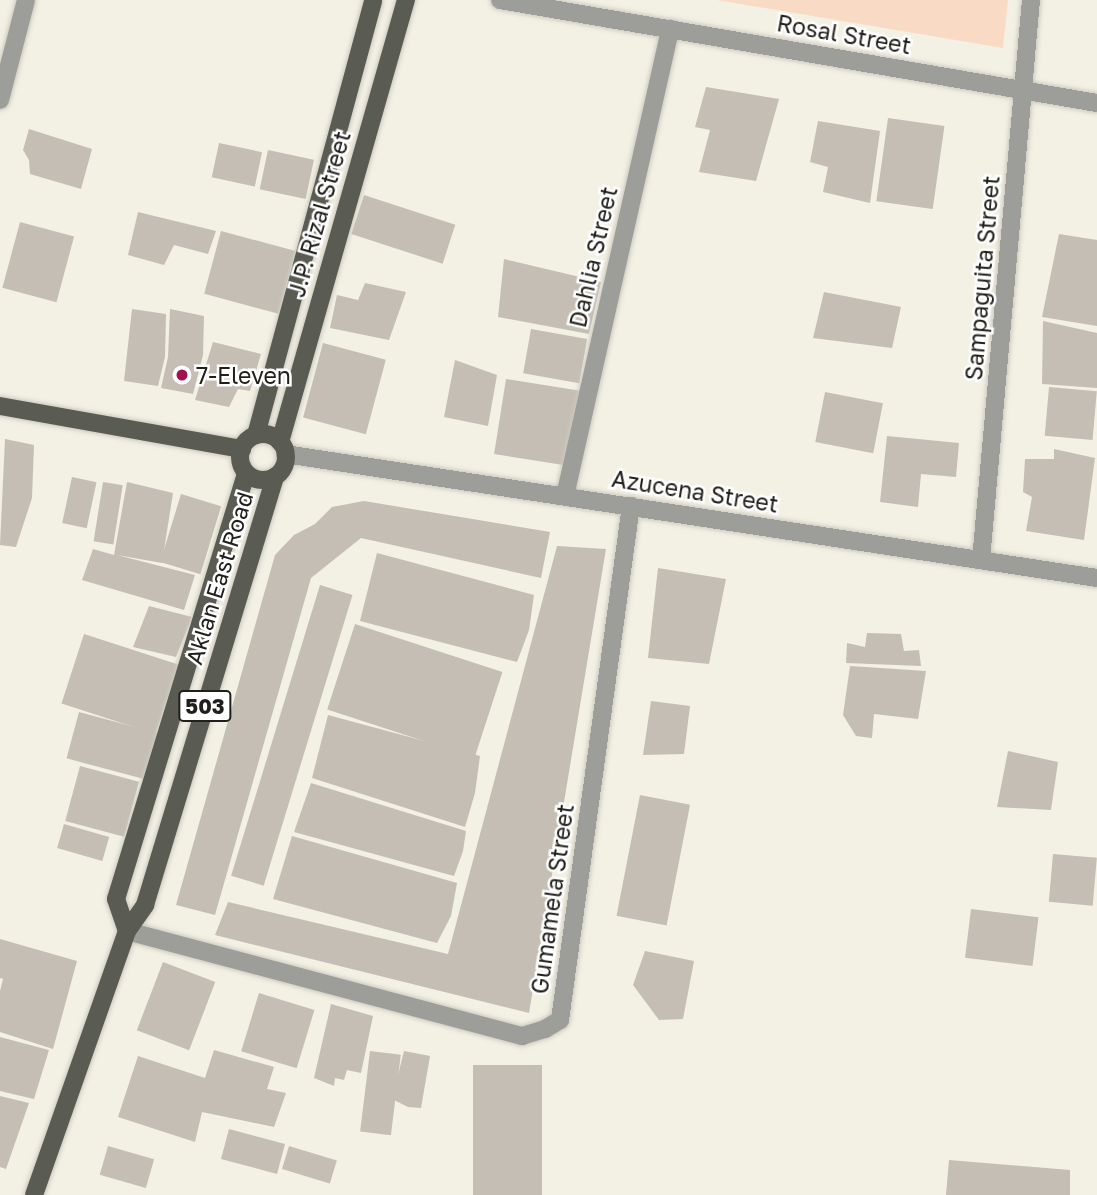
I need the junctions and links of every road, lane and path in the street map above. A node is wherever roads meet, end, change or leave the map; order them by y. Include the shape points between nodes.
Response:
1 (26, 0) edge
2 (373, 0) edge
3 (406, 0) edge
4 (499, 0) edge
5 (1031, 0) edge
6 (670, 29) junction
7 (1023, 90) junction
8 (0, 100) edge
9 (1097, 103) edge
10 (0, 406) edge
11 (256, 435) junction
12 (283, 448) junction
13 (242, 449) junction
14 (246, 473) junction
15 (275, 476) junction
16 (565, 496) junction
17 (631, 506) junction
18 (981, 560) junction
19 (1097, 578) edge
20 (127, 932) junction
21 (34, 1195) edge

1 - 8 street
2 - 11 main road, J.P. Rizal Street
3 - 12 main road, J.P. Rizal Street
4 - 6 street, Rosal Street
5 - 7 street, Sampaguita Street
6 - 7 street, Rosal Street
6 - 16 street, Dahlia Street
7 - 9 street, Rosal Street
7 - 18 street, Sampaguita Street
10 - 13 main road
11 - 12 main road via 268,435
11 - 13 main road
12 - 15 main road, Aklan East Road / 503 via 284,467
12 - 16 street, Azucena Street
13 - 14 main road, Aklan East Road / 503 via 240,462
14 - 15 main road, Aklan East Road via 260,480
14 - 20 main road, Aklan East Road / 503 via 116,899
15 - 20 main road, Aklan East Road / 503 via 145,905
16 - 17 street, Azucena Street
17 - 18 street, Azucena Street
17 - 20 street, Gumamela Street via 560,1020 522,1036
18 - 19 street, Azucena Street
20 - 21 main road, Aklan East Road / 503

